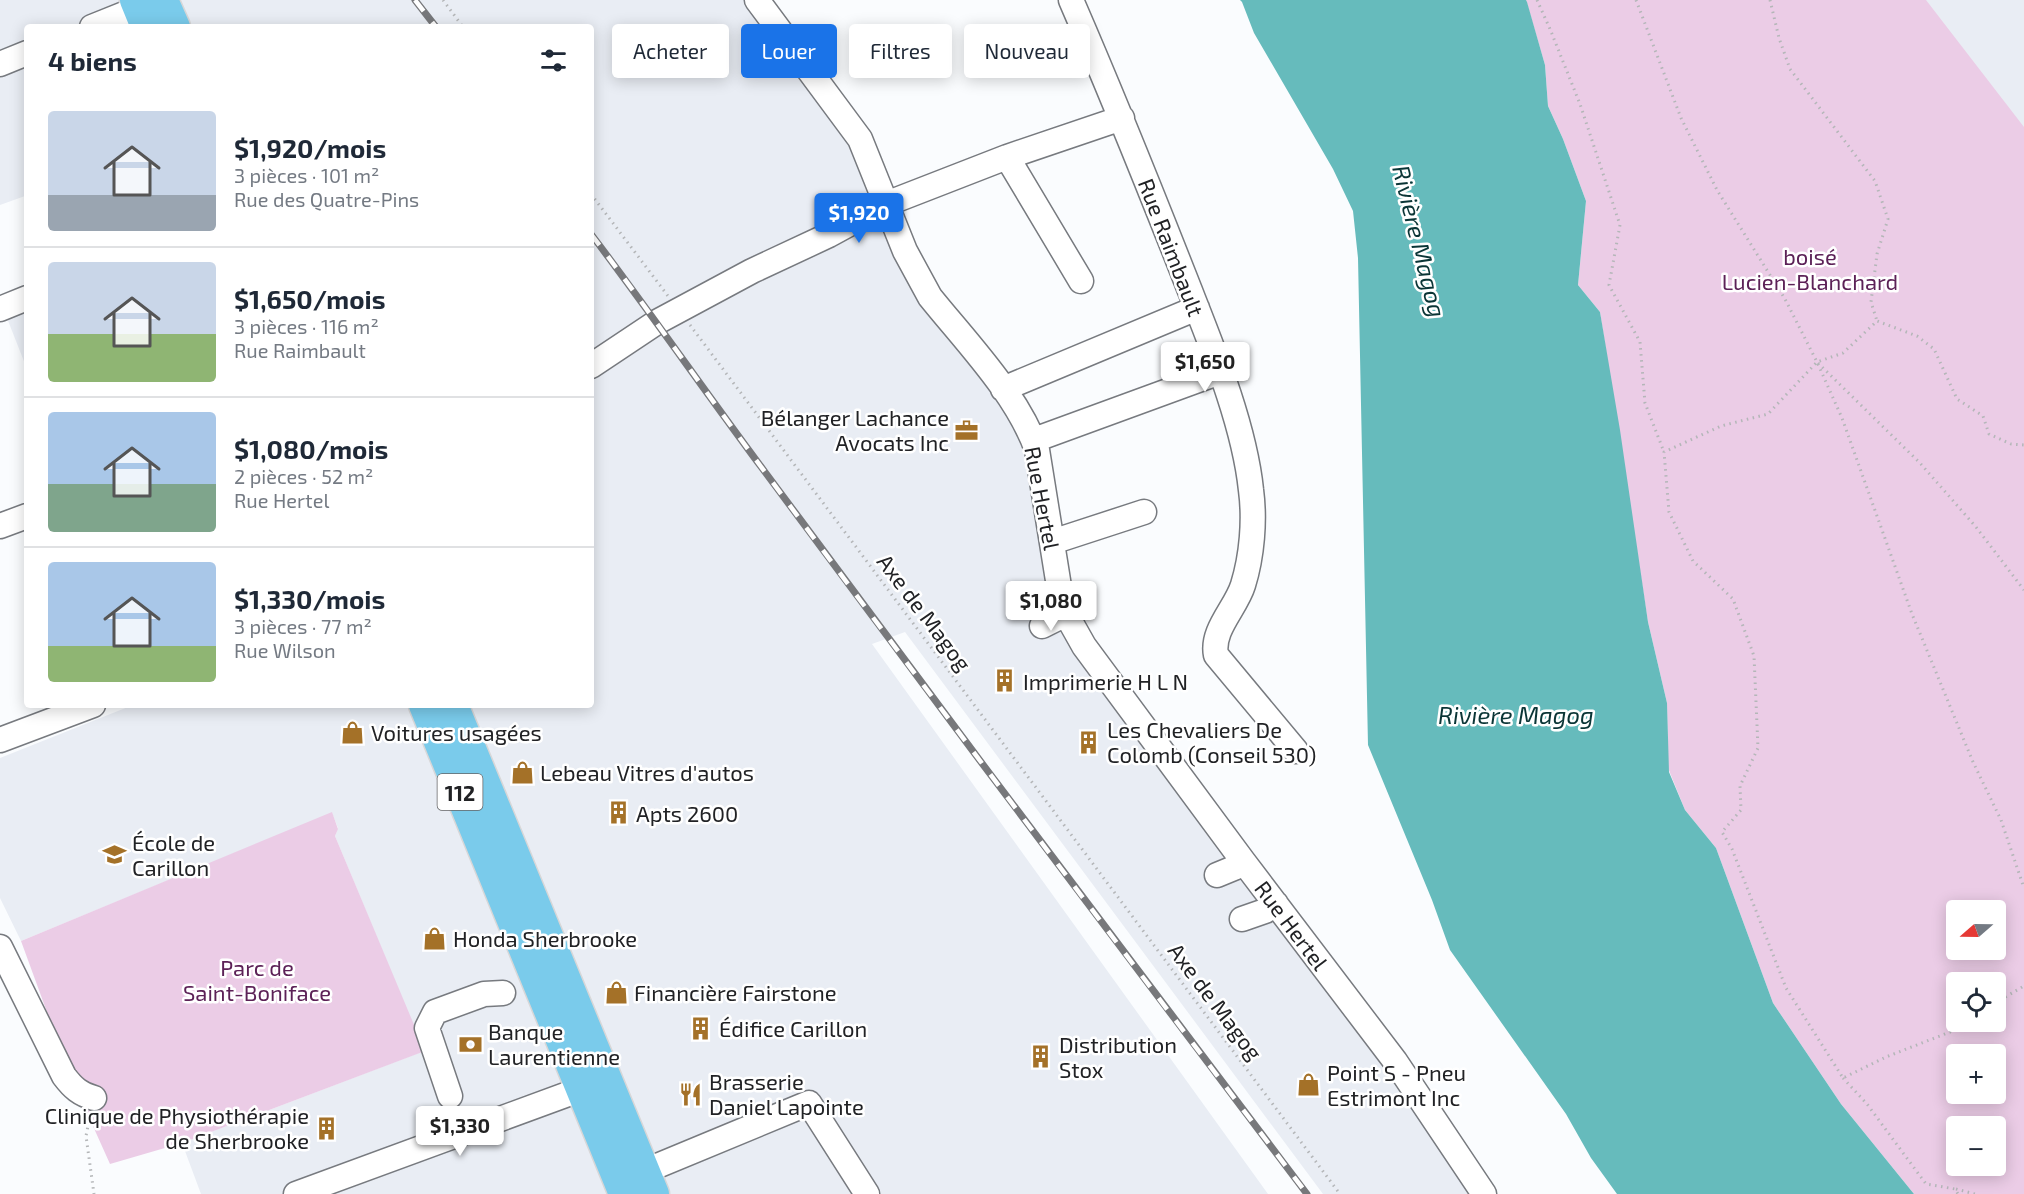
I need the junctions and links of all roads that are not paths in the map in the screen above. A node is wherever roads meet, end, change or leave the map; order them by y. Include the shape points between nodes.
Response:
1 (757, 0) edge
2 (1071, 0) edge
3 (149, 7) edge
4 (101, 24) edge
5 (171, 24) edge
6 (24, 55) edge
7 (3, 69) edge
8 (1122, 118) junction
9 (1007, 158) junction
10 (886, 204) junction
11 (1081, 281) dead end
12 (24, 299) edge
13 (1197, 308) junction
14 (0, 309) edge
15 (594, 364) edge
16 (1220, 372) junction
17 (1003, 389) junction
18 (1034, 440) junction
19 (1144, 512) dead end
20 (24, 517) edge
21 (0, 526) edge
22 (1052, 542) junction
23 (1066, 614) junction
24 (1042, 626) dead end
25 (85, 708) edge
26 (425, 708) edge
27 (454, 708) edge
28 (0, 740) edge
29 (1296, 751) dead end
30 (1243, 861) junction
31 (508, 875) junction
32 (1217, 875) dead end
33 (1276, 904) junction
34 (1242, 919) dead end
35 (1, 953) edge
36 (503, 993) dead end
37 (594, 1085) junction
38 (450, 1096) dead end
39 (94, 1098) road end
40 (650, 1183) edge
41 (296, 1194) edge
42 (624, 1194) edge
43 (867, 1194) edge
44 (1484, 1194) edge

1 - 10 street, Rue Hertel via 860,139
2 - 8 street, Rue Raimbault
3 - 4 street
3 - 5 main road
6 - 7 street
8 - 9 street
8 - 13 street, Rue Raimbault
9 - 10 street
9 - 11 street
10 - 15 street via 752,271 629,339
10 - 17 street, Rue Hertel via 930,297
12 - 14 street
13 - 16 street, Rue Raimbault
13 - 17 street
16 - 18 street
16 - 29 street, Rue Raimbault via 1248,470 1252,493 1251,545 1238,600 1214,646 1222,664
17 - 18 street, Rue Hertel
18 - 22 street, Rue Hertel
19 - 22 street
20 - 21 street
22 - 23 street, Rue Hertel
23 - 24 street
23 - 30 street, Rue Hertel via 1145,746 1201,820
25 - 28 street
26 - 31 main road, 112
27 - 31 main road, 112
30 - 32 street
30 - 33 street, Rue Hertel
31 - 37 main road, 112
33 - 34 street
33 - 44 street, Rue Hertel via 1395,1061
35 - 39 street via 64,1076 72,1087
36 - 38 street via 484,993 435,1012 427,1028
37 - 40 main road, 112
37 - 41 street
37 - 42 main road, 112
40 - 43 street via 809,1102

